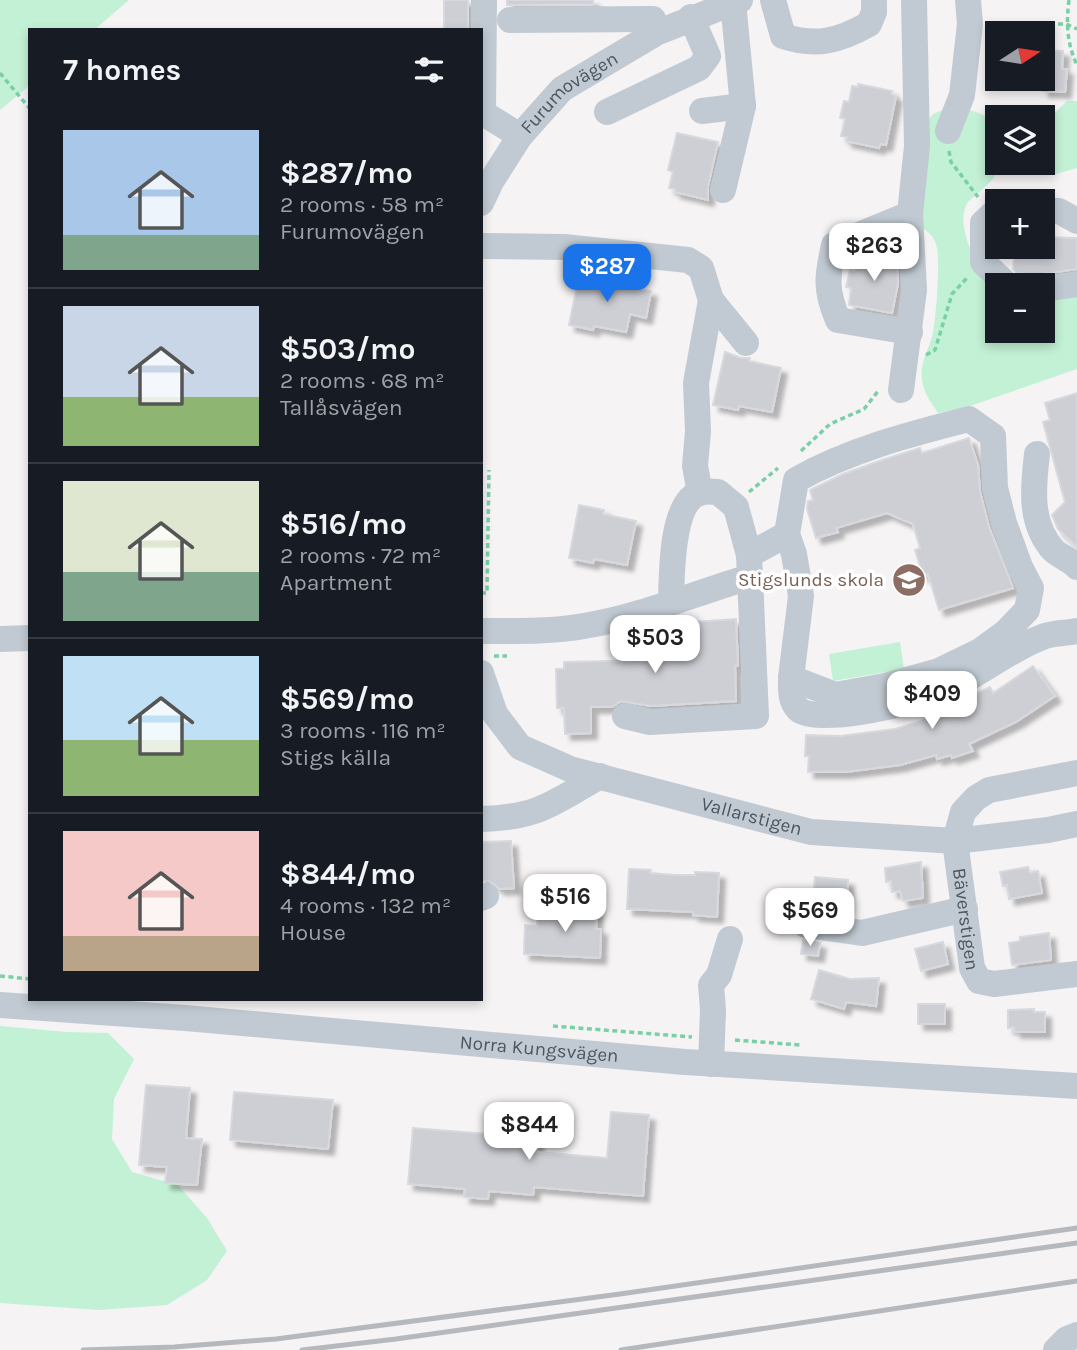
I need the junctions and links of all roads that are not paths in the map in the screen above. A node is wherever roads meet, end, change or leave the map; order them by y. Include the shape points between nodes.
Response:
1 (484, 0) edge
2 (774, 0) edge
3 (874, 0) edge
4 (914, 0) edge
5 (736, 1) edge
6 (969, 12) edge
7 (654, 17) edge
8 (691, 17) junction
9 (510, 20) dead end
10 (483, 56) edge
11 (743, 106) junction
12 (702, 111) dead end
13 (607, 112) dead end
14 (483, 114) edge
15 (948, 131) road end
16 (520, 136) junction
17 (723, 190) dead end
18 (483, 199) edge
19 (1055, 211) edge
20 (910, 214) junction
21 (1077, 221) edge
22 (483, 246) edge
23 (985, 249) edge
24 (994, 273) edge
25 (1077, 284) edge
26 (1055, 287) edge
27 (711, 300) junction
28 (910, 332) junction
29 (747, 343) dead end
30 (903, 378) road end
31 (1037, 454) dead end
32 (699, 492) junction
33 (787, 534) junction
34 (749, 566) junction
35 (1077, 567) edge
36 (671, 602) junction
37 (483, 631) edge
38 (1077, 631) edge
39 (28, 638) edge
40 (0, 639) edge
41 (791, 678) junction
42 (483, 679) edge
43 (625, 716) dead end
44 (1077, 774) edge
45 (600, 776) junction
46 (483, 819) edge
47 (1077, 824) edge
48 (955, 841) junction
49 (965, 909) junction
50 (806, 925) dead end
51 (730, 939) dead end
52 (1077, 975) edge
53 (0, 1005) edge
54 (711, 1064) junction
55 (1077, 1086) edge
56 (1077, 1335) edge
57 (1056, 1350) edge

1 - 10 street
2 - 3 street via 783,36 803,43 837,39 869,24
4 - 20 street via 917,146
5 - 8 street, Furumovägen
5 - 11 street, Furumovägen
6 - 15 street via 962,95
7 - 8 street, Furumovägen
7 - 9 street
7 - 16 street, Furumovägen via 562,89
8 - 13 street, Furumovägen via 708,56 699,68
11 - 12 street
11 - 17 street, Furumovägen
14 - 16 street
16 - 18 street, Furumovägen
19 - 21 street
20 - 28 street via 914,290
20 - 28 street via 834,245 827,278 838,320
22 - 27 street via 564,247 688,260 701,268
23 - 24 street via 983,262
25 - 26 street
27 - 29 street
27 - 32 street via 696,383
28 - 30 street
31 - 35 street via 1036,520 1055,551
32 - 34 street via 718,492 736,506
32 - 36 street via 687,503 676,530
33 - 34 street
33 - 41 street via 801,596
33 - 41 street via 796,480 864,450 969,419 993,436 995,488 1031,588 1027,610 1006,632 939,671 835,695
34 - 36 street
34 - 43 street via 755,716 650,722
36 - 37 street via 584,626
38 - 41 street via 1047,635 944,691 835,716 803,713 795,707
39 - 40 street
42 - 45 street, Vallarstigen via 495,714 520,747 570,769
44 - 48 street via 989,790 963,812
45 - 46 street via 533,814
45 - 48 street, Vallarstigen via 811,832
47 - 48 street, Vallarstigen
48 - 49 street, Bäverstigen
49 - 50 street via 862,933
49 - 52 street, Bäverstigen via 972,968 979,981 994,984
51 - 54 street via 719,975 711,985
53 - 54 street, Norra Kungsvägen
54 - 55 street, Norra Kungsvägen
56 - 57 street

